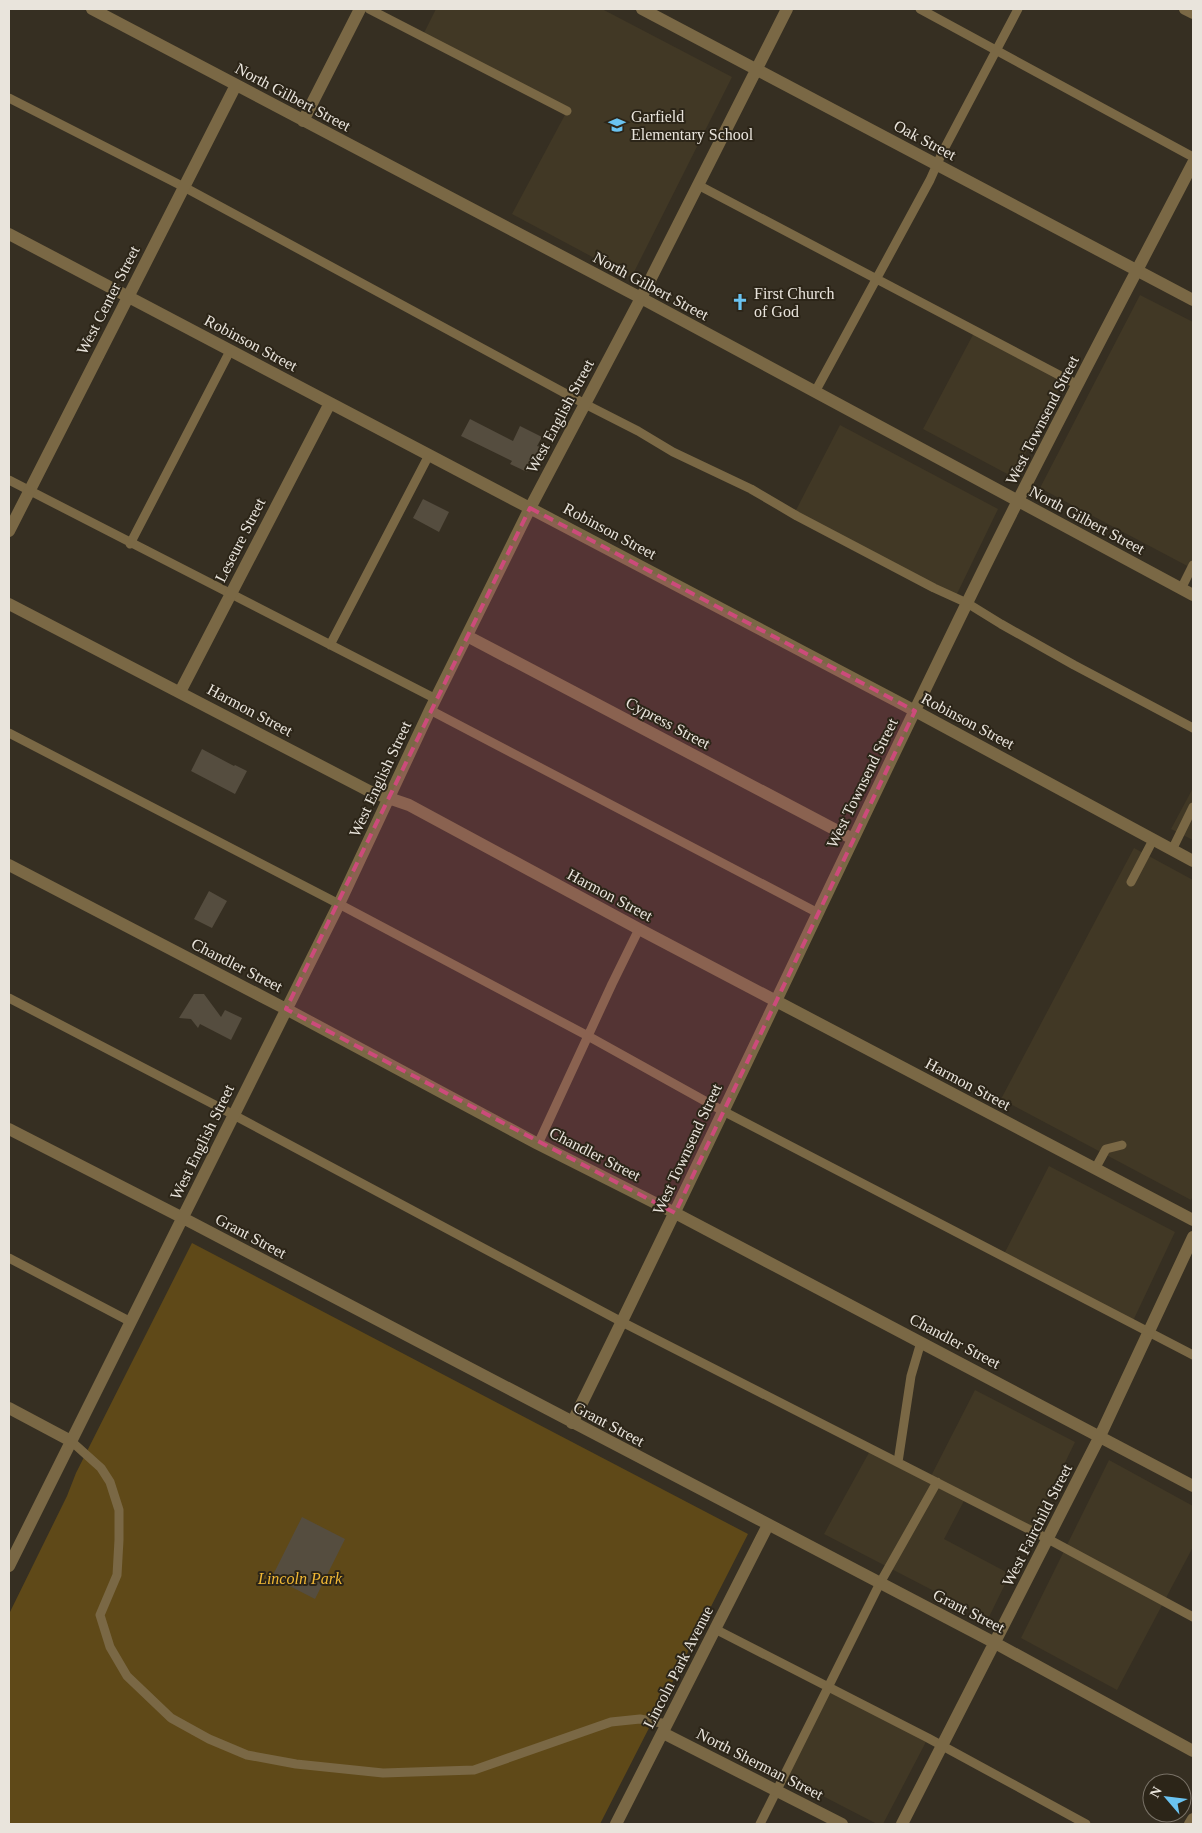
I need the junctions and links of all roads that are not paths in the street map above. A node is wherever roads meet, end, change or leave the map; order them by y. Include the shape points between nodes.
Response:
1 (92, 9) edge
2 (360, 9) edge
3 (368, 9) edge
4 (642, 9) edge
5 (787, 9) edge
6 (920, 9) edge
7 (1018, 9) edge
8 (1185, 9) edge
9 (1193, 13) edge
10 (997, 50) junction
11 (756, 69) junction
12 (236, 85) junction
13 (9, 98) edge
14 (568, 111) dead end
15 (303, 121) junction
16 (1193, 157) edge
17 (1193, 163) edge
18 (936, 165) junction
19 (698, 185) junction
20 (184, 187) junction
21 (9, 234) edge
22 (1137, 271) junction
23 (876, 278) junction
24 (129, 296) junction
25 (641, 298) junction
26 (1193, 300) edge
27 (230, 351) junction
28 (1078, 385) junction
29 (816, 392) junction
30 (330, 403) junction
31 (585, 404) junction
32 (429, 455) junction
33 (9, 480) edge
34 (30, 491) junction
35 (1018, 501) junction
36 (530, 508) junction
37 (9, 531) edge
38 (130, 544) junction
39 (1193, 565) edge
40 (1181, 589) junction
41 (231, 593) junction
42 (1193, 595) edge
43 (967, 603) junction
44 (9, 604) edge
45 (467, 636) junction
46 (330, 646) junction
47 (180, 692) junction
48 (433, 705) junction
49 (915, 711) junction
50 (1193, 728) edge
51 (9, 734) edge
52 (390, 798) junction
53 (1193, 807) edge
54 (853, 839) junction
55 (1153, 840) junction
56 (1172, 850) junction
57 (1193, 861) edge
58 (9, 865) edge
59 (1131, 882) dead end
60 (339, 904) junction
61 (818, 913) junction
62 (639, 929) junction
63 (9, 998) edge
64 (776, 1001) junction
65 (286, 1009) junction
66 (588, 1036) junction
67 (723, 1110) junction
68 (234, 1115) junction
69 (9, 1129) edge
70 (538, 1144) junction
71 (1122, 1145) dead end
72 (1095, 1169) junction
73 (675, 1213) junction
74 (183, 1218) junction
75 (1193, 1220) edge
76 (1193, 1237) edge
77 (9, 1258) edge
78 (131, 1322) junction
79 (622, 1322) junction
80 (1149, 1332) junction
81 (921, 1342) junction
82 (1193, 1355) edge
83 (9, 1408) edge
84 (572, 1423) junction
85 (1100, 1436) junction
86 (71, 1441) junction
87 (898, 1462) junction
88 (937, 1482) junction
89 (1193, 1486) edge
90 (768, 1525) junction
91 (1048, 1538) junction
92 (10, 1560) edge
93 (880, 1583) junction
94 (1193, 1616) edge
95 (715, 1629) junction
96 (995, 1643) junction
97 (829, 1688) junction
98 (665, 1728) junction
99 (942, 1746) junction
100 (1193, 1751) edge
101 (776, 1791) junction
102 (1193, 1819) edge
103 (616, 1824) edge
104 (760, 1824) edge
105 (842, 1824) edge
106 (902, 1824) edge
107 (1086, 1824) edge
108 (1190, 1824) edge

1 - 12 street, North Gilbert Street
2 - 15 street
3 - 14 lane
4 - 11 street, Oak Street
5 - 11 street, West English Street
6 - 10 lane
7 - 10 lane
8 - 9 street
10 - 16 lane
10 - 18 lane
11 - 18 street, Oak Street
11 - 19 street, West English Street
12 - 15 street, North Gilbert Street
12 - 20 street, West Center Street
13 - 20 lane
15 - 25 street, North Gilbert Street
17 - 22 street, West Townsend Street
18 - 22 street, Oak Street
18 - 23 lane
19 - 23 lane
19 - 25 street, West English Street
20 - 24 street, West Center Street
20 - 31 lane
21 - 24 street, Robinson Street
22 - 26 street, Oak Street
22 - 28 street, West Townsend Street
23 - 28 lane
23 - 29 lane
24 - 27 street, Robinson Street
24 - 34 street, West Center Street
25 - 29 street, North Gilbert Street
25 - 31 street, West English Street
27 - 30 street, Robinson Street
27 - 38 lane
28 - 35 street, West Townsend Street
29 - 35 street, North Gilbert Street
30 - 32 street, Robinson Street
30 - 41 street, Leseure Street
31 - 36 street, West English Street
31 - 43 lane
32 - 36 street, Robinson Street
32 - 46 lane
33 - 34 lane
34 - 37 street, West Center Street
34 - 38 lane
35 - 40 street, North Gilbert Street
35 - 43 street, West Townsend Street
36 - 45 street, West English Street
36 - 49 street, Robinson Street
38 - 41 lane
39 - 40 lane
40 - 42 street, North Gilbert Street
41 - 46 lane
41 - 47 street, Leseure Street
43 - 49 street, West Townsend Street
43 - 50 lane
44 - 47 street, Harmon Street
45 - 48 street, West English Street
45 - 54 street, Cypress Street
46 - 48 lane
47 - 52 street, Harmon Street via 371,792
48 - 52 street, West English Street
48 - 61 lane
49 - 54 street, West Townsend Street
49 - 55 street, Robinson Street
51 - 60 lane
52 - 60 street, West English Street
52 - 62 street, Harmon Street via 409,805
53 - 56 lane
54 - 61 street, West Townsend Street
55 - 56 street, Robinson Street
55 - 59 lane
56 - 57 street, Robinson Street
58 - 65 street, Chandler Street
60 - 65 street, West English Street
60 - 66 lane
61 - 64 street, West Townsend Street
62 - 64 street, Harmon Street
62 - 66 lane
63 - 68 lane
64 - 67 street, West Townsend Street
64 - 72 street, Harmon Street
65 - 68 street, West English Street
65 - 70 street, Chandler Street
66 - 67 lane
66 - 70 lane
67 - 73 street, West Townsend Street
67 - 80 lane
68 - 74 street, West English Street
68 - 79 lane
69 - 74 street, Grant Street
70 - 73 street, Chandler Street
71 - 72 lane via 1106,1149
72 - 75 street, Harmon Street
73 - 79 street, West Townsend Street
73 - 81 street, Chandler Street
74 - 78 street, West English Street
74 - 84 street, Grant Street
76 - 80 street, West Fairchild Street
77 - 78 lane
78 - 86 street, West English Street
79 - 84 street, West Townsend Street
79 - 87 lane
80 - 82 lane
80 - 85 street, West Fairchild Street
81 - 85 street, Chandler Street
81 - 87 lane via 911,1376
83 - 86 street
84 - 90 street, Grant Street
85 - 89 street, Chandler Street
85 - 91 street, West Fairchild Street
86 - 92 street, West English Street
86 - 98 lane via 101,1468 110,1482 119,1510 117,1575 100,1615 110,1647 127,1676 171,1718 209,1739 247,1755 296,1764 383,1772 474,1770 611,1722 640,1719
87 - 88 lane
88 - 91 lane
88 - 93 lane
90 - 93 street, Grant Street
90 - 95 street, Lincoln Park Avenue
91 - 94 lane
91 - 96 street, West Fairchild Street
93 - 96 street, Grant Street
93 - 97 lane
95 - 97 lane
95 - 98 street, Lincoln Park Avenue
96 - 99 street, West Fairchild Street
96 - 100 street, Grant Street
97 - 99 lane
97 - 101 lane
98 - 101 street, North Sherman Street
98 - 103 street, Lincoln Park Avenue
99 - 106 street, West Fairchild Street
99 - 107 lane
101 - 104 lane
101 - 105 street, North Sherman Street
102 - 108 street

